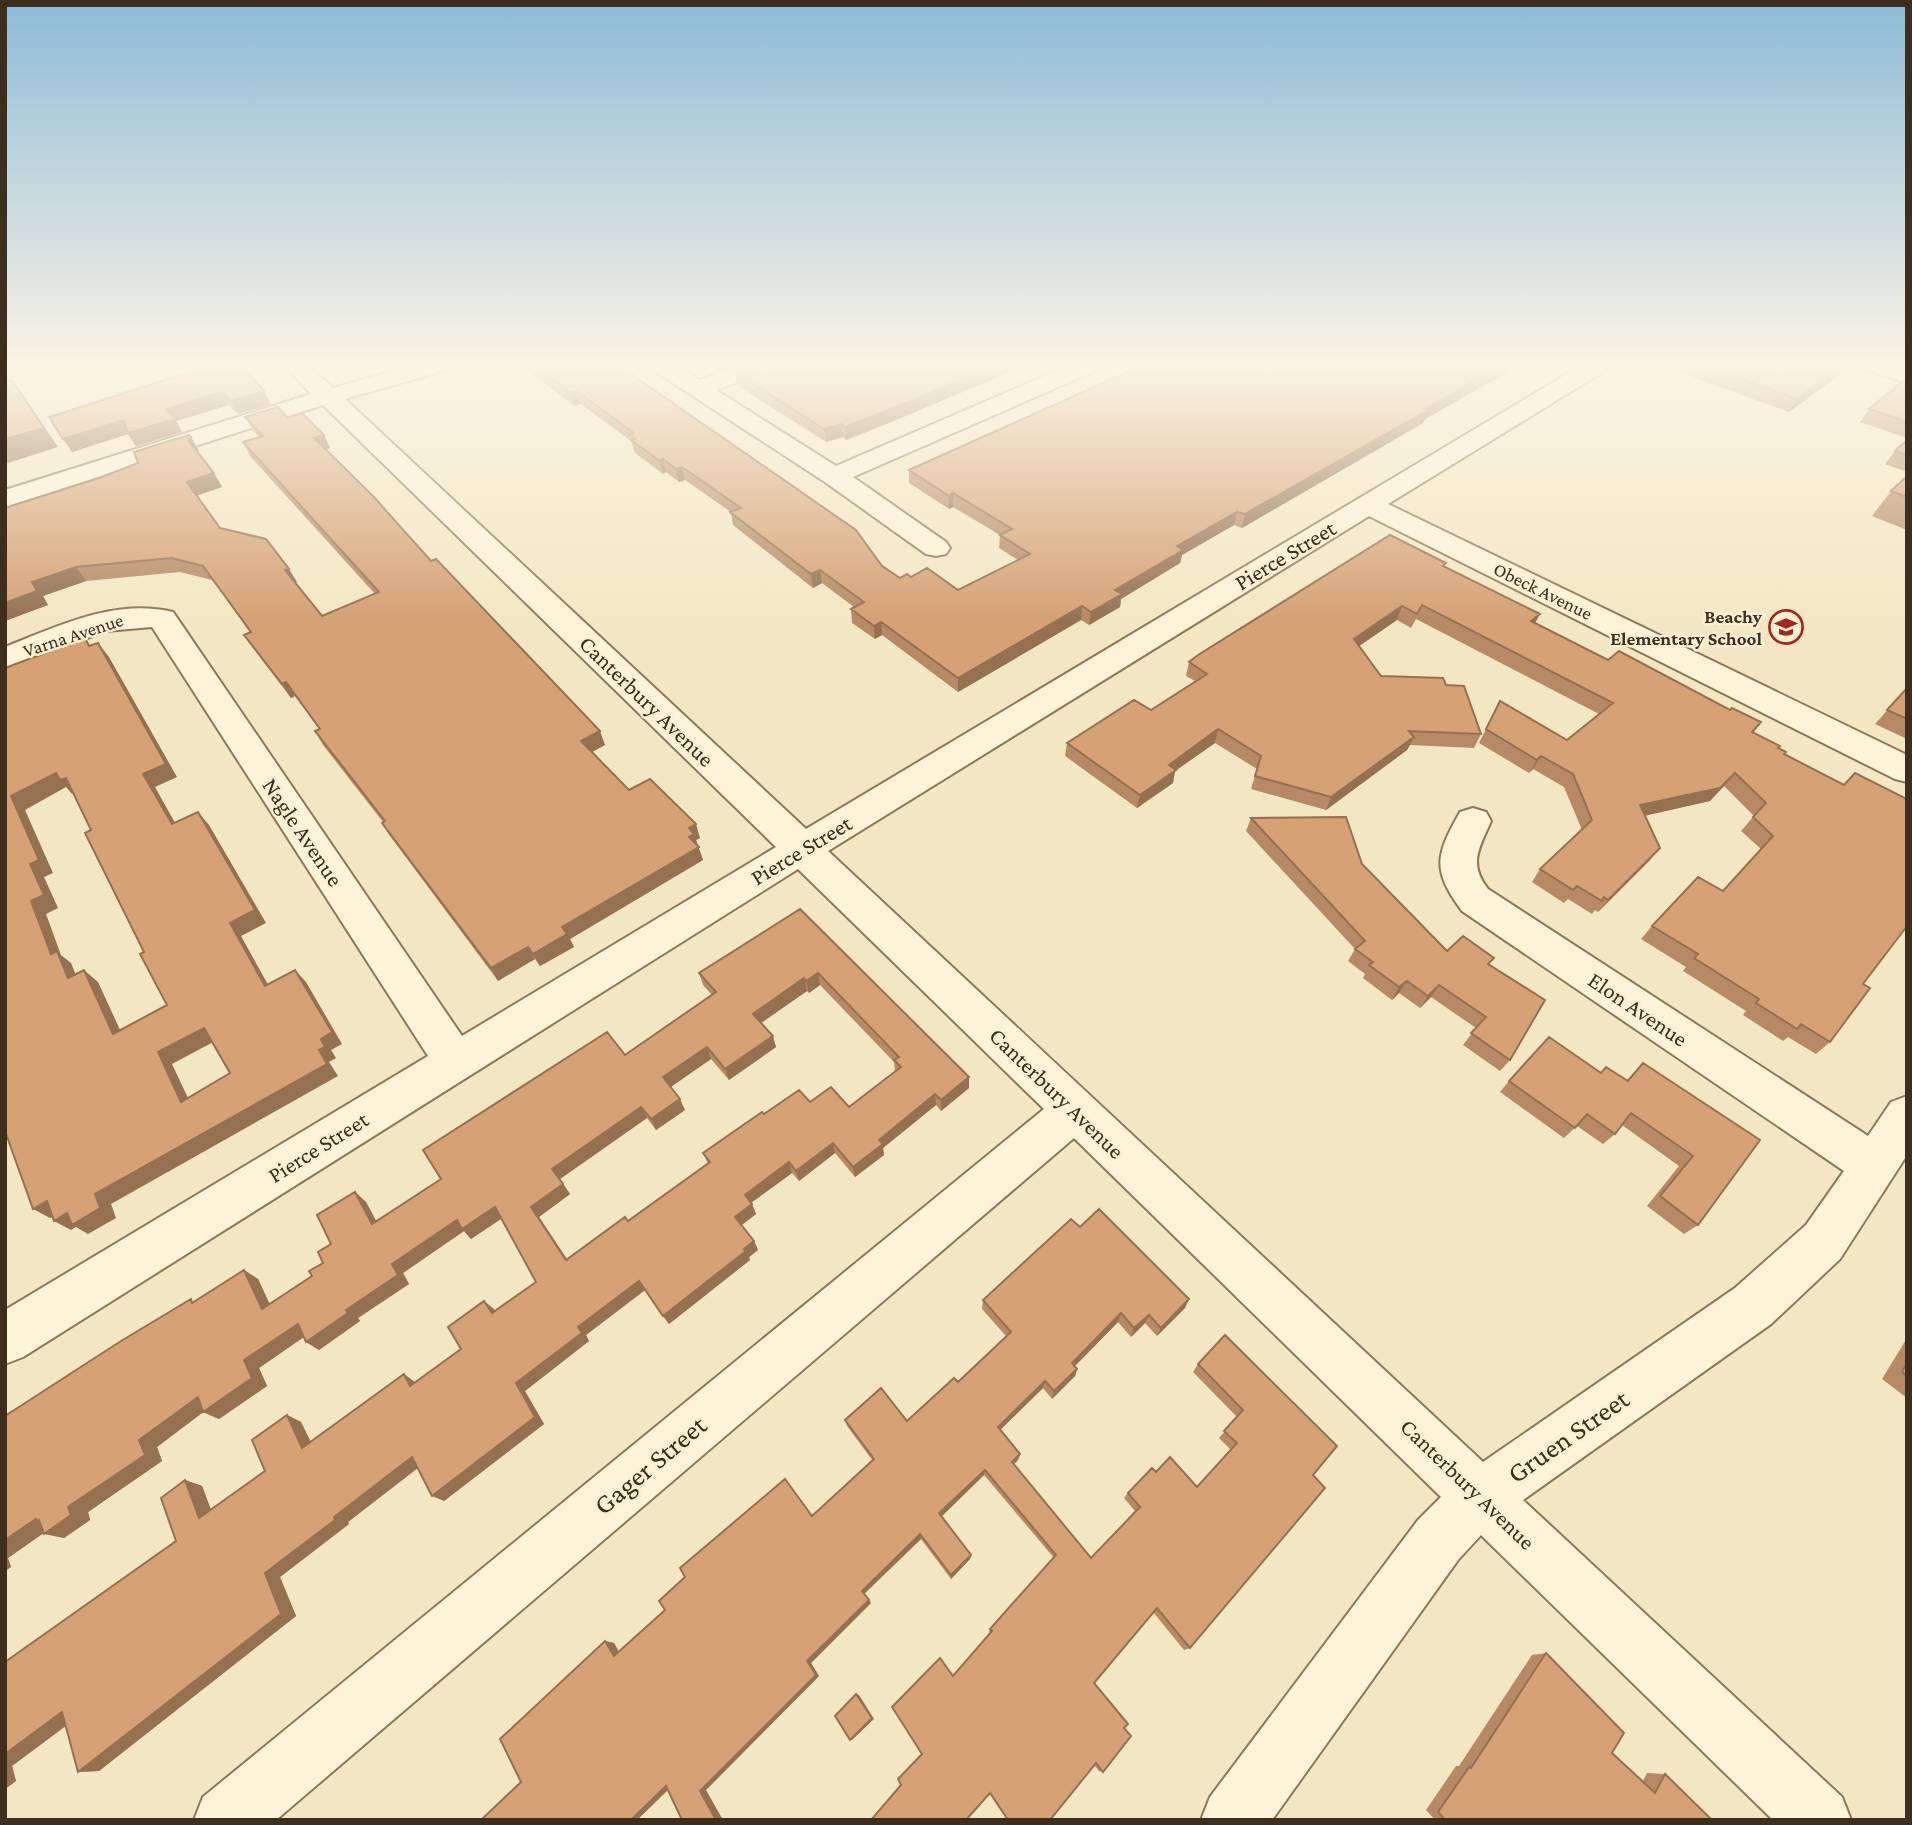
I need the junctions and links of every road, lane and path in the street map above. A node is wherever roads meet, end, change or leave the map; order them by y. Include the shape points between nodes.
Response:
1 (159, 450) edge
2 (386, 450) edge
3 (794, 450) edge
4 (893, 450) edge
5 (1458, 450) edge
6 (834, 476) junction
7 (5, 499) edge
8 (1368, 505) junction
9 (936, 548) dead end
10 (141, 615) joint
11 (5, 658) edge
12 (1907, 770) edge
13 (1473, 821) dead end
14 (802, 849) junction
15 (456, 1062) junction
16 (1074, 1111) junction
17 (1907, 1116) edge
18 (1875, 1166) junction
19 (5, 1339) edge
20 (1482, 1496) junction
21 (226, 1820) edge
22 (1233, 1820) edge
23 (1819, 1820) edge

1 - 7 street
2 - 14 street, Canterbury Avenue
3 - 6 street
4 - 6 street
5 - 8 street, Pierce Street
6 - 9 street
8 - 12 street, Obeck Avenue
8 - 14 street, Pierce Street
10 - 11 street, Varna Avenue via 109,619
10 - 15 street, Nagle Avenue via 162,619
13 - 18 street, Elon Avenue via 1456,862 1458,879 1475,900
14 - 15 street, Pierce Street
14 - 16 street, Canterbury Avenue
15 - 19 street, Pierce Street
16 - 20 street, Canterbury Avenue
16 - 21 street, Gager Street
17 - 18 street, Gruen Street
18 - 20 street, Gruen Street via 1823,1242 1753,1306
20 - 22 street, Gruen Street via 1438,1540
20 - 23 street, Canterbury Avenue

